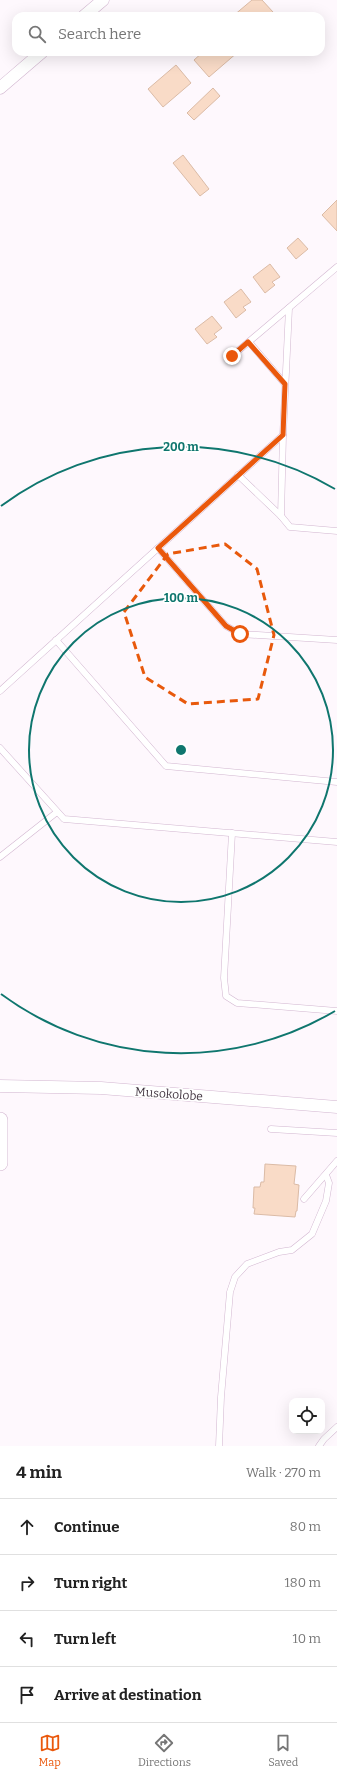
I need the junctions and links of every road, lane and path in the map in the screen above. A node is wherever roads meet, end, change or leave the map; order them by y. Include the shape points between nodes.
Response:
1 (103, 0) edge
2 (89, 12) edge
3 (37, 56) edge
4 (0, 88) edge
5 (337, 267) edge
6 (289, 308) junction
7 (248, 342) junction
8 (232, 356) dead end
9 (285, 384) junction
10 (283, 435) junction
11 (238, 475) junction
12 (281, 516) junction
13 (337, 531) edge
14 (158, 548) junction
15 (56, 640) junction
16 (337, 640) edge
17 (0, 691) edge
18 (0, 748) edge
19 (337, 782) edge
20 (58, 812) junction
21 (232, 833) junction
22 (337, 842) edge
23 (0, 857) edge
24 (337, 1011) edge
25 (0, 1086) edge
26 (337, 1107) edge
27 (0, 1120) edge
28 (271, 1129) dead end
29 (337, 1134) edge
30 (337, 1161) edge
31 (0, 1163) edge
32 (326, 1175) junction
33 (304, 1199) dead end
34 (337, 1427) edge
35 (219, 1446) edge
36 (319, 1446) edge

1 - 2 street
3 - 4 street
5 - 6 lane
6 - 7 lane
6 - 9 lane
7 - 8 lane
7 - 9 lane
9 - 10 lane
10 - 11 lane
10 - 12 lane
11 - 12 lane
11 - 14 lane
12 - 13 lane via 290,527
14 - 15 lane
14 - 16 lane via 226,626 240,634
15 - 17 lane
15 - 19 lane via 166,766
18 - 20 lane
20 - 21 lane via 64,819
20 - 23 lane
21 - 22 lane
21 - 24 lane via 224,978 226,996 237,1003
25 - 26 street, Musokolobe via 101,1088
27 - 31 street
28 - 29 lane
30 - 32 lane
32 - 33 lane
32 - 35 lane via 329,1183 326,1201 312,1234 292,1250 247,1264 235,1277 230,1292
34 - 36 lane

